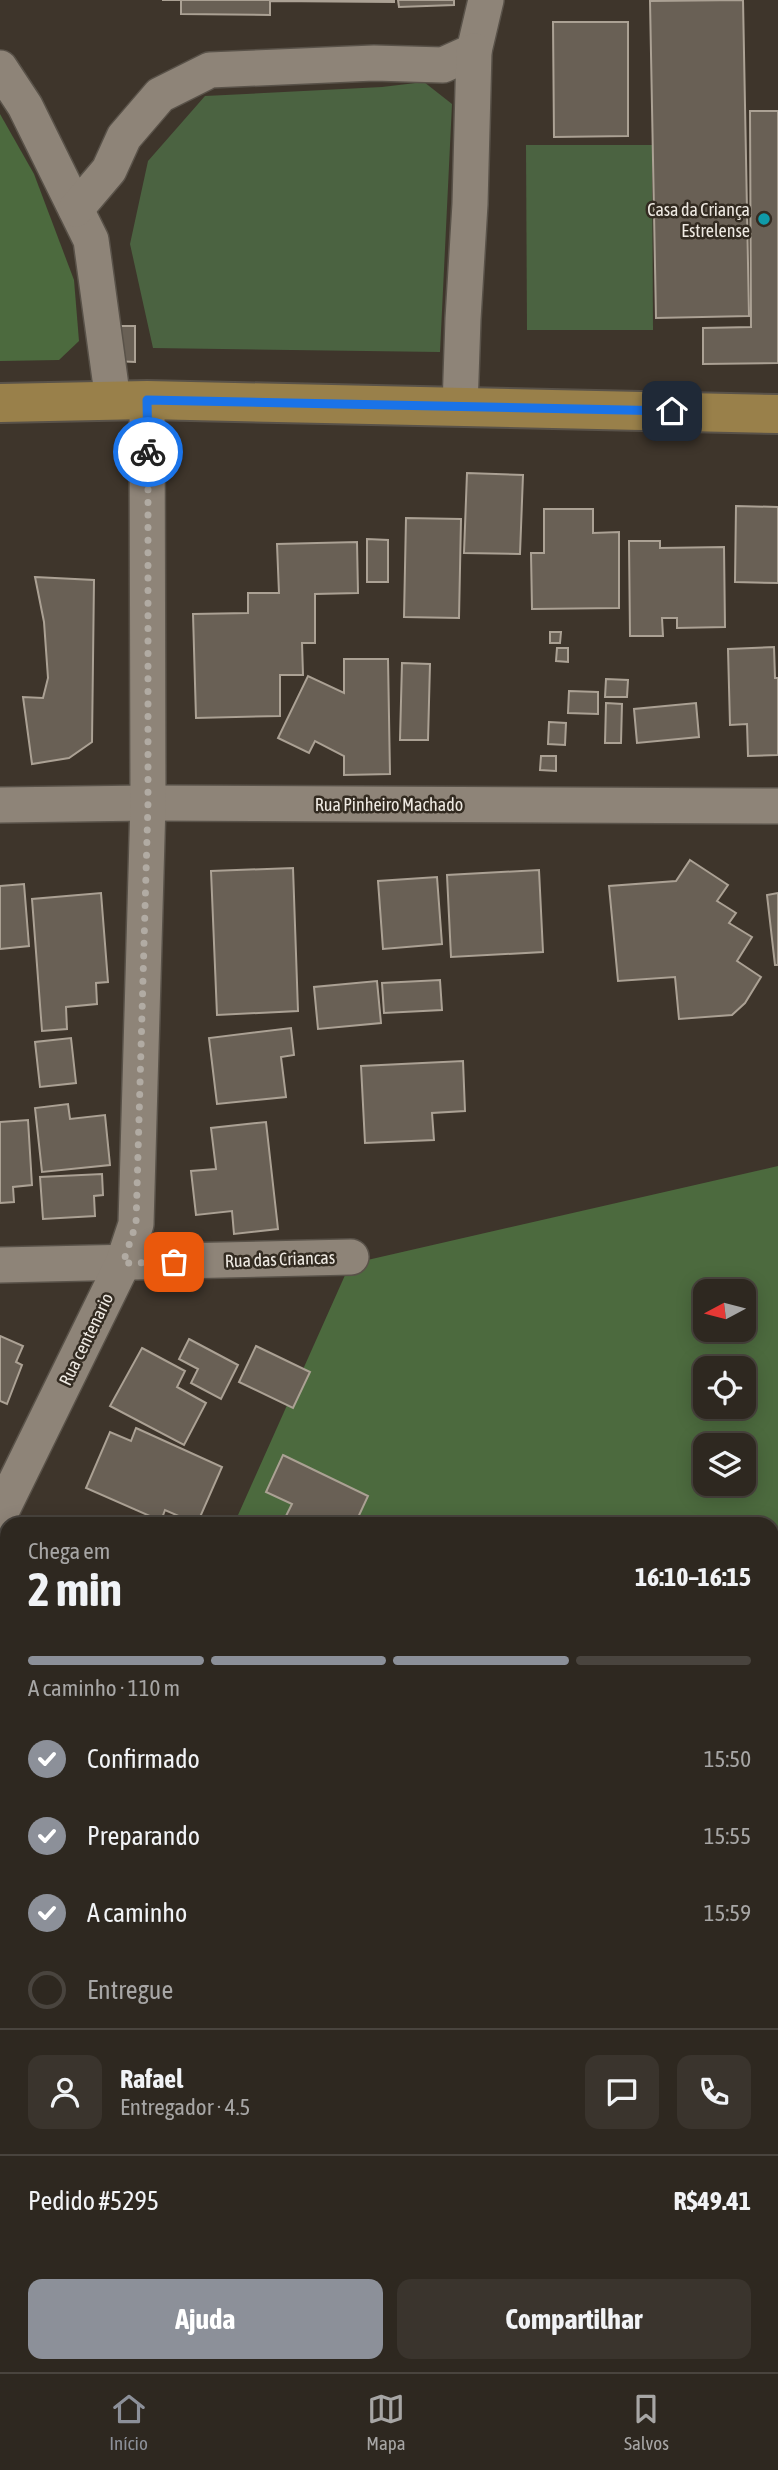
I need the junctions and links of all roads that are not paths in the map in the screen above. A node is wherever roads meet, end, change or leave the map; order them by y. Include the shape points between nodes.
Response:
1 (486, 0) edge
2 (474, 51) junction
3 (0, 68) edge
4 (76, 209) junction
5 (130, 400) junction
6 (0, 403) edge
7 (460, 407) junction
8 (778, 414) edge
9 (148, 803) junction
10 (0, 805) edge
11 (778, 806) edge
12 (351, 1257) dead end
13 (123, 1263) junction
14 (0, 1265) edge
15 (0, 1514) edge

1 - 2 street
2 - 4 street via 443,65 210,70 160,95 124,137 110,170
2 - 7 street
3 - 4 street, Rua centenario via 25,106
4 - 5 street, Rua centenario via 91,240
5 - 6 main road
5 - 7 main road
5 - 9 street, Rua centenario
7 - 8 main road
9 - 10 street, Rua Pinheiro Machado
9 - 11 street, Rua Pinheiro Machado
9 - 13 street, Rua centenario via 136,1224
12 - 13 street, Rua das Criancas
13 - 14 street, Rua das Criancas
13 - 15 street, Rua centenario

